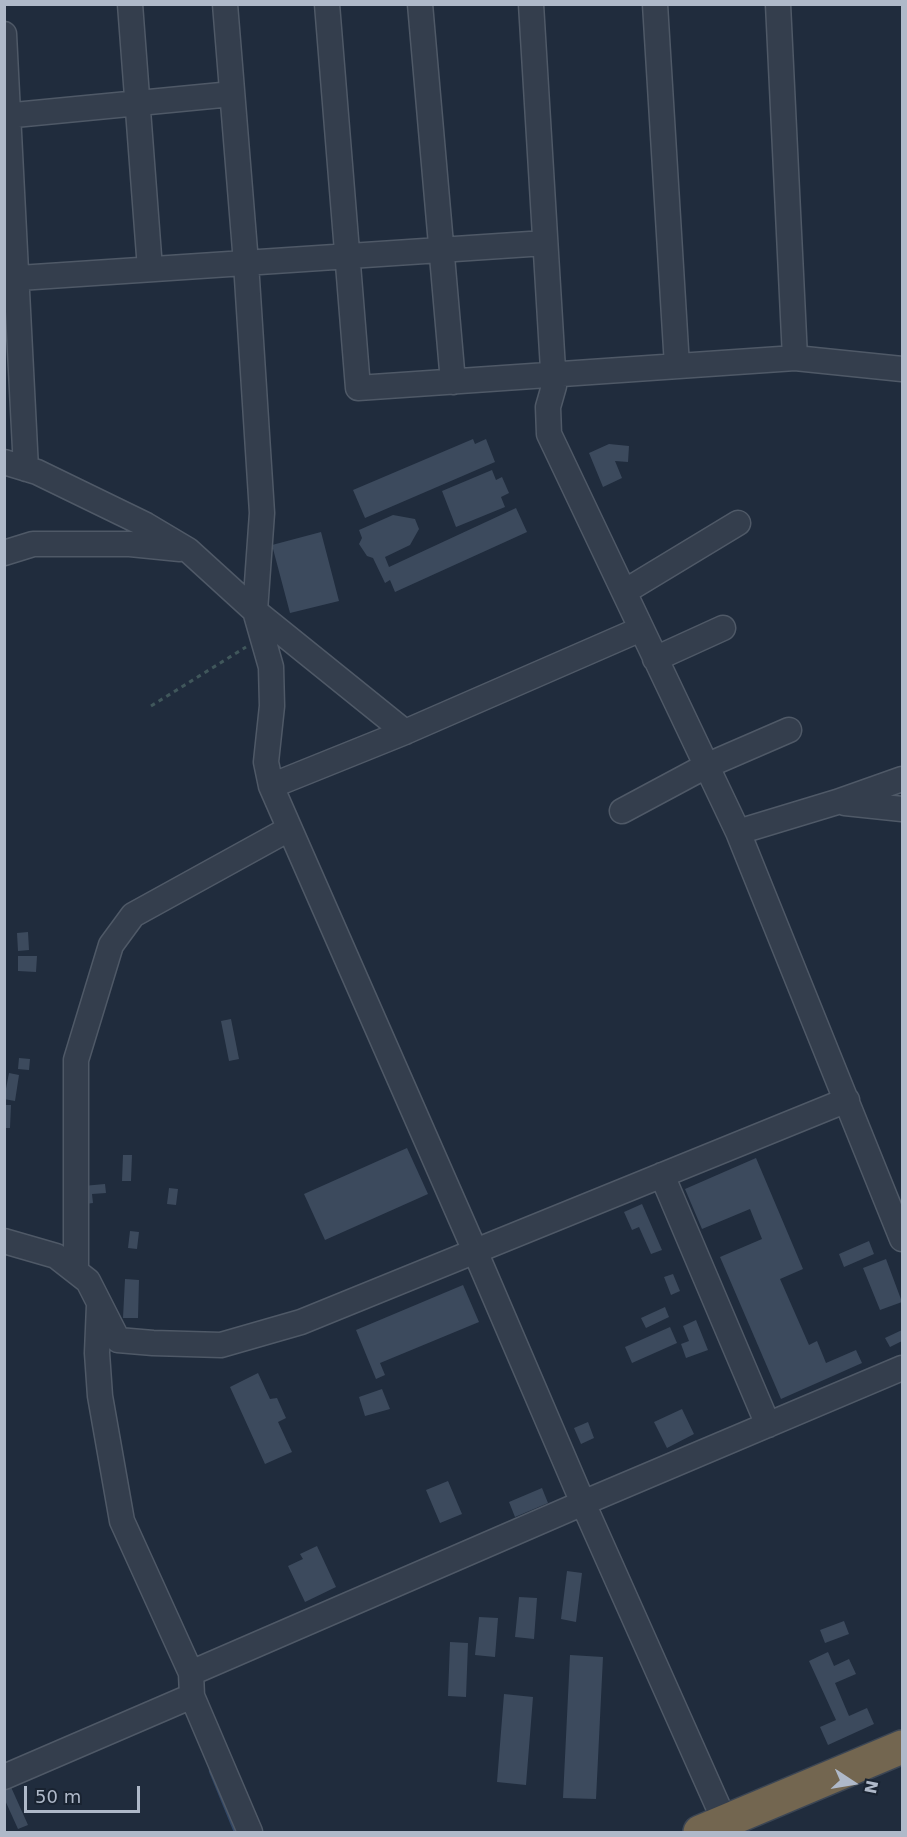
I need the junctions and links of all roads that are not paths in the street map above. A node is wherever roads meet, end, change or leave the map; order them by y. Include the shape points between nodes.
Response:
1 (130, 4) edge
2 (225, 4) edge
3 (327, 4) edge
4 (420, 4) edge
5 (531, 4) edge
6 (655, 4) edge
7 (778, 4) edge
8 (4, 34) edge
9 (232, 94) junction
10 (138, 103) junction
11 (6, 116) edge
12 (545, 243) junction
13 (441, 250) junction
14 (347, 256) junction
15 (246, 263) junction
16 (150, 269) junction
17 (10, 278) edge
18 (795, 358) junction
19 (677, 366) junction
20 (903, 369) edge
21 (553, 375) junction
22 (453, 382) junction
23 (15, 465) edge
24 (738, 523) dead end
25 (188, 550) junction
26 (4, 553) edge
27 (624, 592) junction
28 (255, 612) junction
29 (723, 628) dead end
30 (641, 629) junction
31 (655, 659) junction
32 (789, 730) dead end
33 (405, 732) junction
34 (706, 766) junction
35 (903, 778) edge
36 (271, 786) junction
37 (837, 802) junction
38 (903, 809) edge
39 (622, 811) dead end
40 (289, 829) junction
41 (738, 832) junction
42 (847, 1100) junction
43 (662, 1175) junction
44 (903, 1239) edge
45 (4, 1241) edge
46 (475, 1251) junction
47 (76, 1271) junction
48 (99, 1303) junction
49 (903, 1368) edge
50 (768, 1425) junction
51 (583, 1503) junction
52 (191, 1685) junction
53 (903, 1747) edge
54 (4, 1778) edge
55 (713, 1827) edge
56 (250, 1833) edge

1 - 10 street
2 - 9 street
3 - 14 street
4 - 13 street
5 - 12 street
6 - 19 street
7 - 18 street
8 - 11 street
9 - 10 street
9 - 15 street
10 - 11 street
10 - 16 street
11 - 17 street
12 - 13 street
12 - 21 street
13 - 14 street
13 - 22 street
14 - 15 street
14 - 22 street via 358,388
15 - 16 street
15 - 28 street via 262,513
16 - 17 street
17 - 23 street
18 - 19 street
18 - 20 street
19 - 21 street
21 - 22 street
21 - 27 street via 549,434
23 - 25 street via 146,525
24 - 27 street
25 - 26 street via 130,544 33,544
25 - 28 street
27 - 30 street
28 - 33 street
28 - 36 street via 271,667 272,706 266,762
29 - 31 street
30 - 31 street
30 - 33 street
31 - 34 street
32 - 34 street
33 - 36 street
34 - 39 street
34 - 41 street
35 - 37 street
36 - 40 street
37 - 38 street
37 - 41 street
40 - 46 street
40 - 47 street via 133,915 111,945 76,1060
41 - 42 street
42 - 43 street
42 - 44 street
43 - 46 street
43 - 50 street
45 - 47 street via 56,1256
46 - 48 street via 301,1322 222,1345 118,1340
46 - 51 street
47 - 48 street via 87,1281
48 - 52 street via 100,1396 122,1521
49 - 50 street
50 - 51 street
51 - 52 street
51 - 55 street
52 - 54 street
52 - 56 street
53 - 55 highway

